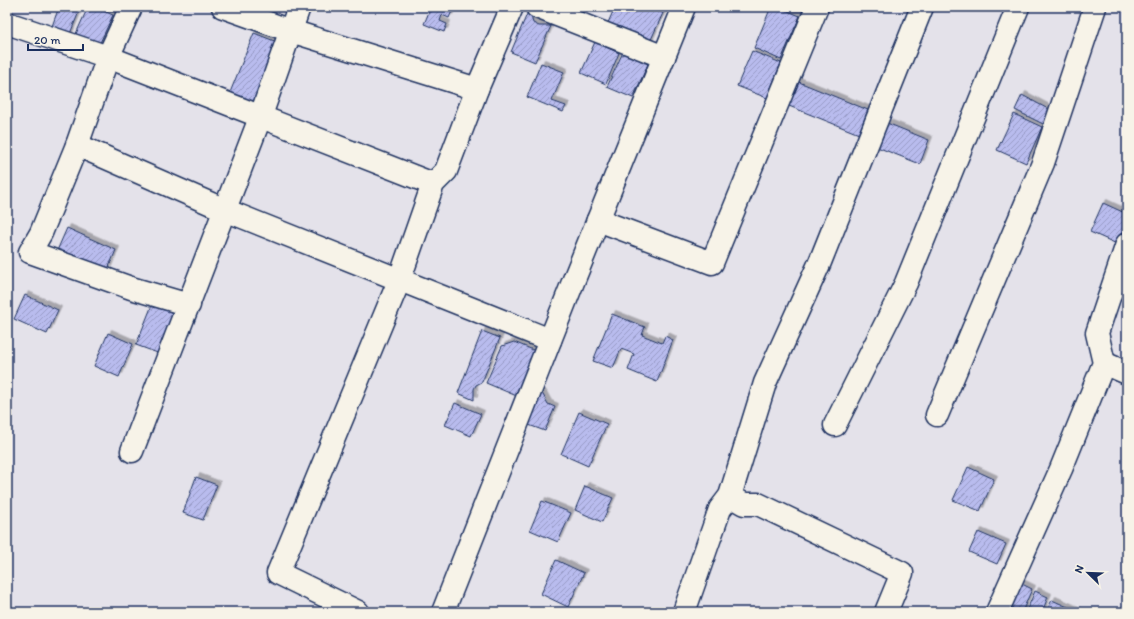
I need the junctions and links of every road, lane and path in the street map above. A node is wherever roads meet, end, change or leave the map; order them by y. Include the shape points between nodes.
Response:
1 (131, 7) edge
2 (223, 7) edge
3 (299, 7) edge
4 (512, 7) edge
5 (537, 7) edge
6 (684, 7) edge
7 (817, 7) edge
8 (922, 7) edge
9 (1018, 7) edge
10 (1095, 7) edge
11 (7, 23) edge
12 (291, 31) junction
13 (664, 56) junction
14 (108, 57) junction
15 (477, 89) junction
16 (260, 118) junction
17 (77, 145) junction
18 (433, 184) junction
19 (225, 210) junction
20 (598, 220) junction
21 (1127, 244) edge
22 (399, 281) junction
23 (189, 305) junction
24 (550, 340) junction
25 (1104, 363) junction
26 (1127, 373) edge
27 (937, 415) dead end
28 (835, 425) dead end
29 (132, 451) dead end
30 (730, 496) junction
31 (358, 612) edge
32 (443, 612) edge
33 (684, 612) edge
34 (886, 612) edge
35 (997, 612) edge

1 - 14 street
2 - 12 street
3 - 12 street
4 - 15 street
5 - 13 street
6 - 13 street
7 - 20 street via 712,263
8 - 30 street via 820,262 765,383
9 - 28 street via 906,283
10 - 27 street via 1043,163
11 - 14 street
12 - 15 street
12 - 16 street
13 - 20 street
14 - 16 street
14 - 17 street
15 - 18 street via 446,171
16 - 18 street
16 - 19 street
17 - 19 street
17 - 23 street via 41,233 30,252 131,288
18 - 22 street
19 - 22 street
19 - 23 street
20 - 24 street
21 - 25 street via 1097,332
22 - 24 street
22 - 31 street via 278,573
23 - 29 street
24 - 32 street
25 - 26 street
25 - 35 street via 1061,470
30 - 33 street via 720,509
30 - 34 street via 744,504 758,504 902,573

